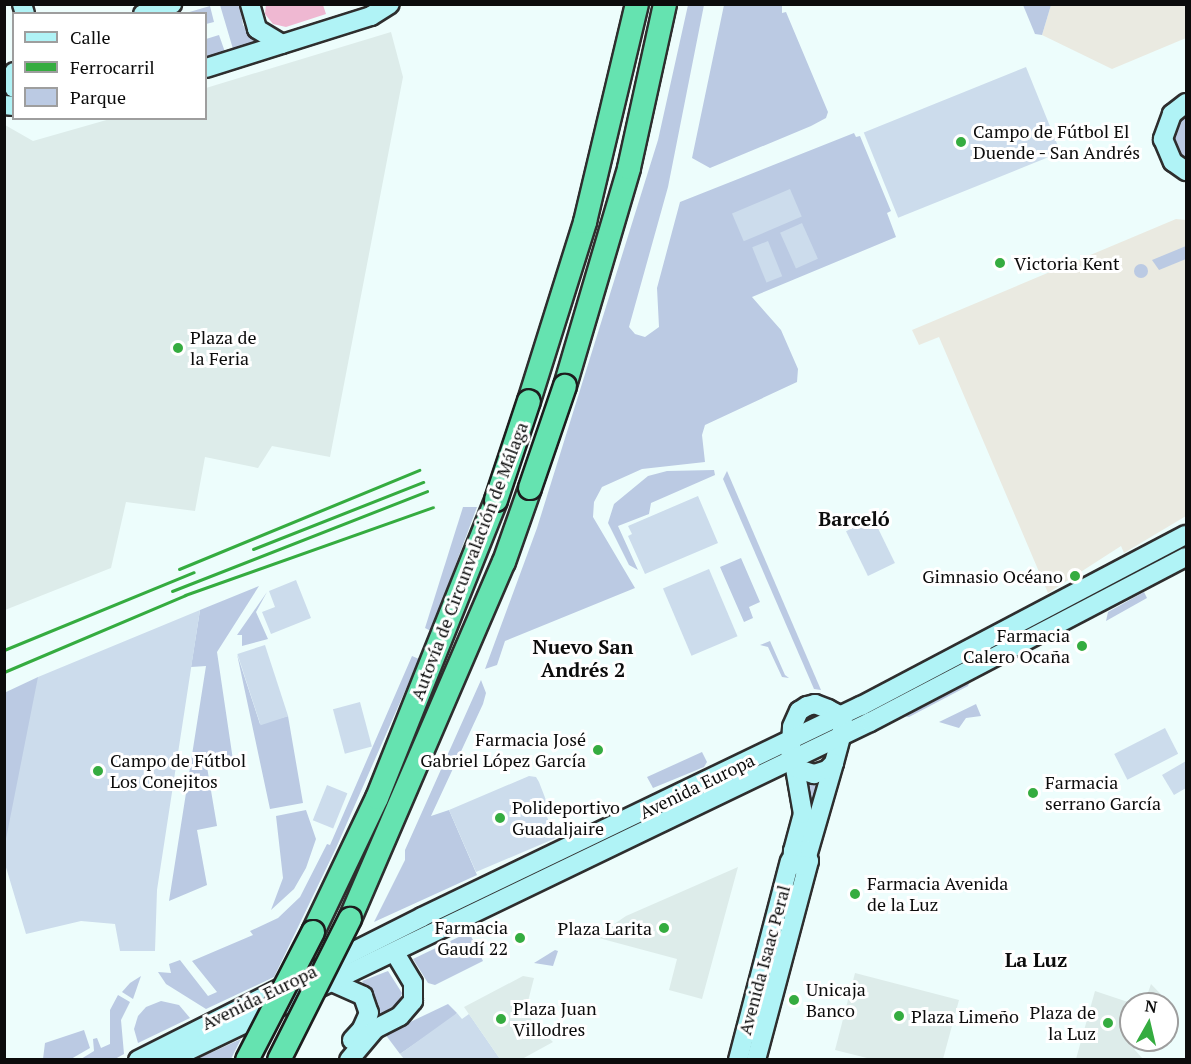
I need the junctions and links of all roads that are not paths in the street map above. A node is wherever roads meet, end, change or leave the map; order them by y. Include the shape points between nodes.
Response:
1 (172, 4) edge
2 (250, 4) edge
3 (390, 4) edge
4 (637, 4) edge
5 (665, 4) edge
6 (149, 12) edge
7 (282, 44) junction
8 (207, 68) edge
9 (1186, 103) edge
10 (1186, 171) edge
11 (1186, 535) edge
12 (1186, 557) edge
13 (841, 716) junction
14 (841, 736) junction
15 (789, 740) junction
16 (834, 763) junction
17 (793, 764) junction
18 (799, 858) junction
19 (368, 943) junction
20 (395, 952) junction
21 (332, 982) junction
22 (138, 1059) edge
23 (169, 1059) edge
24 (247, 1059) edge
25 (279, 1059) edge
26 (336, 1059) edge
27 (349, 1059) edge
28 (738, 1059) edge
29 (756, 1059) edge

1 - 6 main road
2 - 7 main road via 257,29
3 - 7 main road via 370,16
4 - 24 highway, Autovía de Circunvalación de Málaga, bridge via 585,222 496,500 377,798
5 - 25 highway, Autovía de Circunvalación de Málaga, bridge via 629,168 566,386 504,562 350,919
7 - 8 main road
9 - 10 main road via 1167,121 1163,139 1173,162
11 - 13 main road
12 - 14 main road, Avenida Europa
13 - 14 main road, Avenida Isaac Peral
13 - 15 main road via 815,704 807,706 799,711
14 - 16 main road, Avenida Isaac Peral
14 - 17 main road, Avenida Europa
15 - 17 main road, Avenida Isaac Peral
15 - 19 main road, Avenida Europa
16 - 17 main road via 814,774
16 - 18 main road, Avenida Isaac Peral
17 - 18 main road, Avenida Isaac Peral via 803,814
17 - 20 main road, Avenida Europa
18 - 28 main road, Avenida Isaac Peral
18 - 29 main road, Avenida Isaac Peral
19 - 20 main road
19 - 22 main road, Avenida Europa
20 - 21 main road, Avenida Europa
20 - 27 main road via 413,983 413,1001 400,1016 375,1029
21 - 23 main road, Avenida Europa
21 - 26 main road via 363,996 369,1013 362,1029

